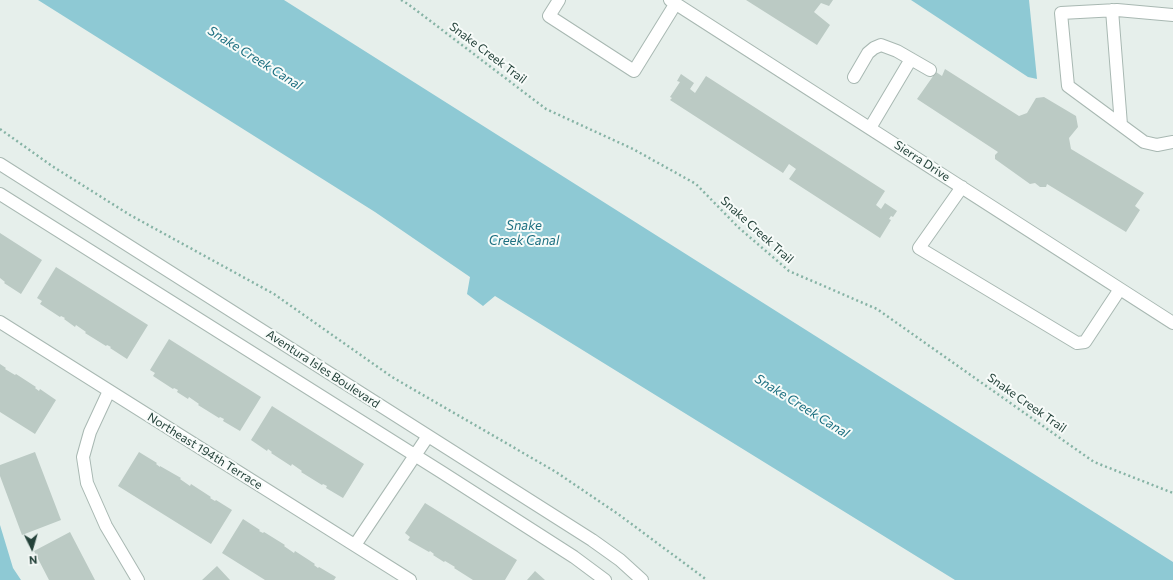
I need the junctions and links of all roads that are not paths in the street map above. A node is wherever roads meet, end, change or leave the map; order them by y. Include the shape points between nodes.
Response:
1 (559, 0) edge
2 (673, 2) edge
3 (1112, 10) junction
4 (1173, 15) edge
5 (910, 59) junction
6 (930, 70) dead end
7 (854, 77) dead end
8 (1121, 125) junction
9 (870, 128) junction
10 (1173, 142) edge
11 (0, 164) edge
12 (962, 187) junction
13 (0, 194) edge
14 (1120, 289) junction
15 (0, 322) edge
16 (1173, 323) edge
17 (109, 391) junction
18 (428, 436) junction
19 (415, 456) junction
20 (355, 545) junction
21 (138, 580) edge
22 (410, 580) edge
23 (605, 580) edge
24 (642, 580) edge

1 - 2 street via 549,16 634,71
2 - 9 street, Sierra Drive
3 - 4 street
3 - 8 street
3 - 8 street via 1061,12 1068,86
5 - 6 street
5 - 7 street via 881,46 874,48
5 - 9 street
8 - 10 street via 1144,142 1157,145
9 - 12 street, Sierra Drive
11 - 18 street, Aventura Isles Boulevard
12 - 14 street, Sierra Drive
12 - 14 street via 919,248 1077,343 1085,342
13 - 19 street, Aventura Isles Boulevard
14 - 16 street, Sierra Drive
15 - 17 street, Northeast 194th Terrace
17 - 20 street, Northeast 194th Terrace
17 - 21 street via 90,432 83,457 87,484 106,526
18 - 19 street
18 - 24 street, Aventura Isles Boulevard via 592,540
19 - 20 street
19 - 23 street, Aventura Isles Boulevard via 574,557
20 - 22 street, Northeast 194th Terrace

